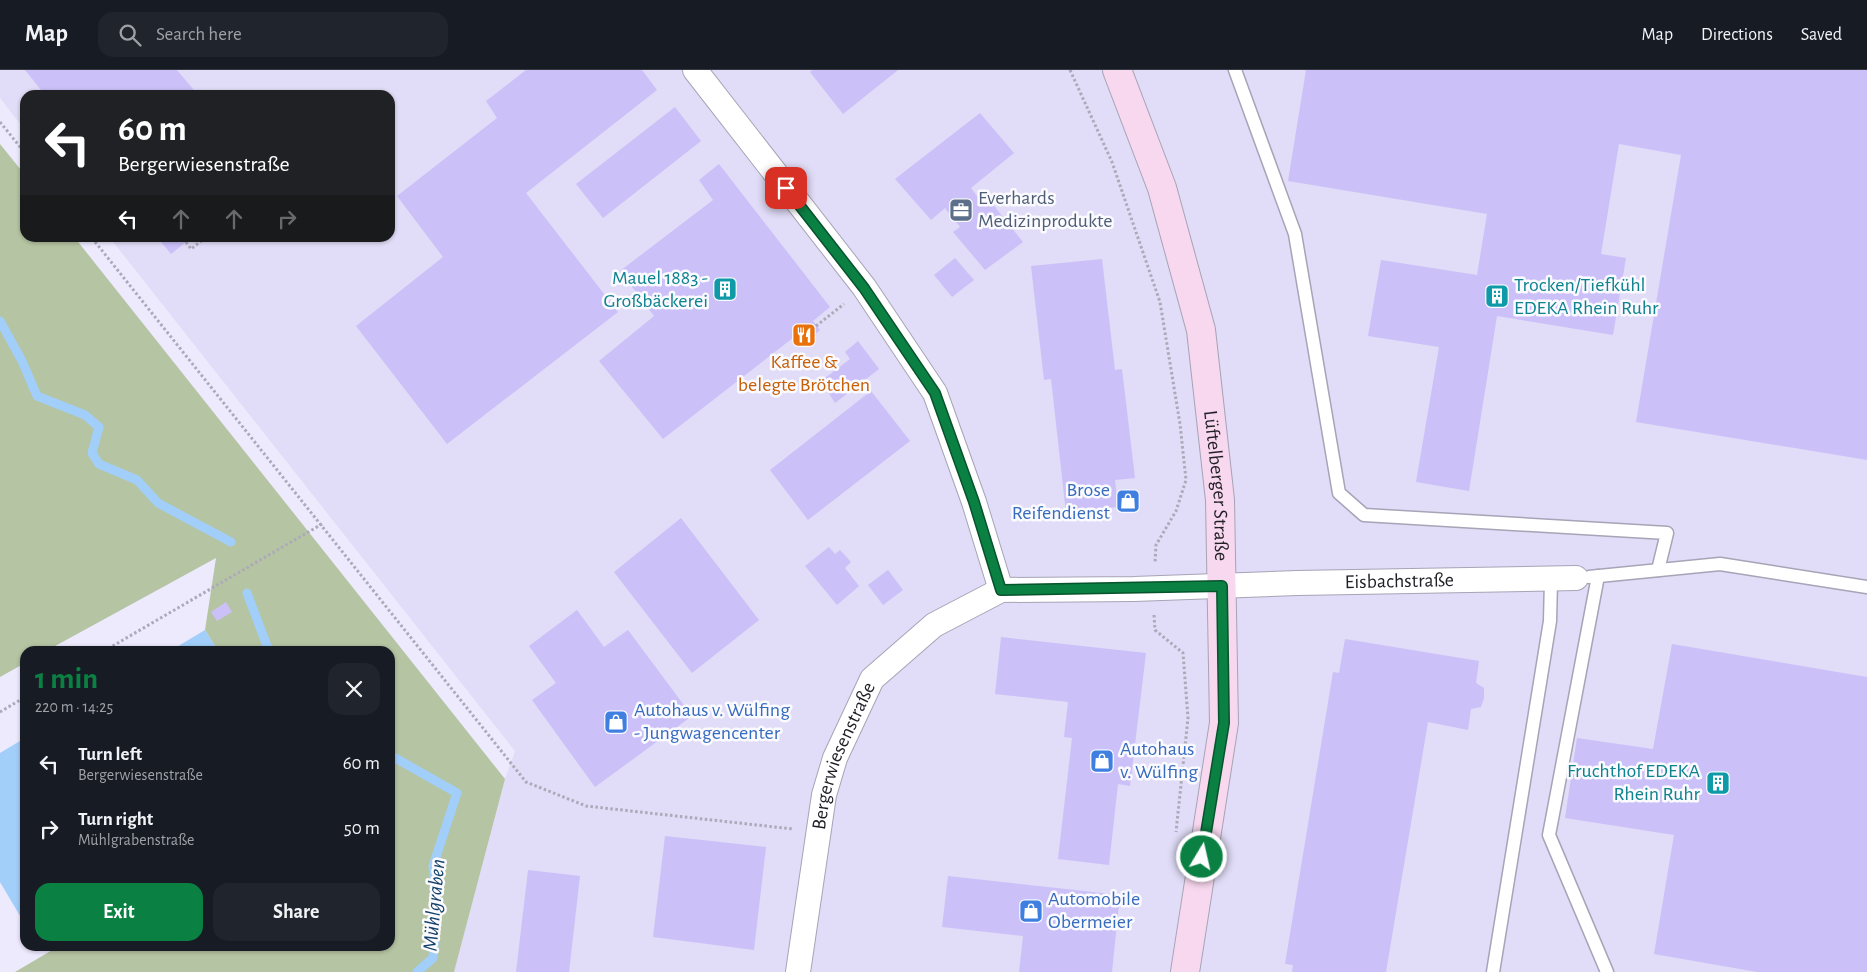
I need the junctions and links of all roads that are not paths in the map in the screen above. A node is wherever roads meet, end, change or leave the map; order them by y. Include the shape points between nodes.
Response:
1 (695, 70) edge
2 (1117, 70) edge
3 (1235, 70) edge
4 (1658, 570) junction
5 (1587, 577) junction
6 (1551, 580) junction
7 (1222, 586) junction
8 (1867, 587) edge
9 (1001, 590) junction
10 (798, 972) edge
11 (1184, 972) edge
12 (1493, 972) edge
13 (1607, 972) edge

1 - 9 street via 864,288 935,393
2 - 7 main road, Lüftelberger Straße via 1162,188 1201,330 1220,500
3 - 4 lane via 1295,234 1339,494 1364,515 1667,533
4 - 5 lane
4 - 8 lane via 1720,564
5 - 6 street, Eisbachstraße
5 - 13 lane via 1549,835
6 - 7 street, Eisbachstraße
6 - 12 lane via 1550,621
7 - 9 street, Bergerwiesenstraße
7 - 11 main road, Lüftelberger Straße via 1224,723
9 - 10 street, Bergerwiesenstraße via 934,625 872,678 835,758 824,795

